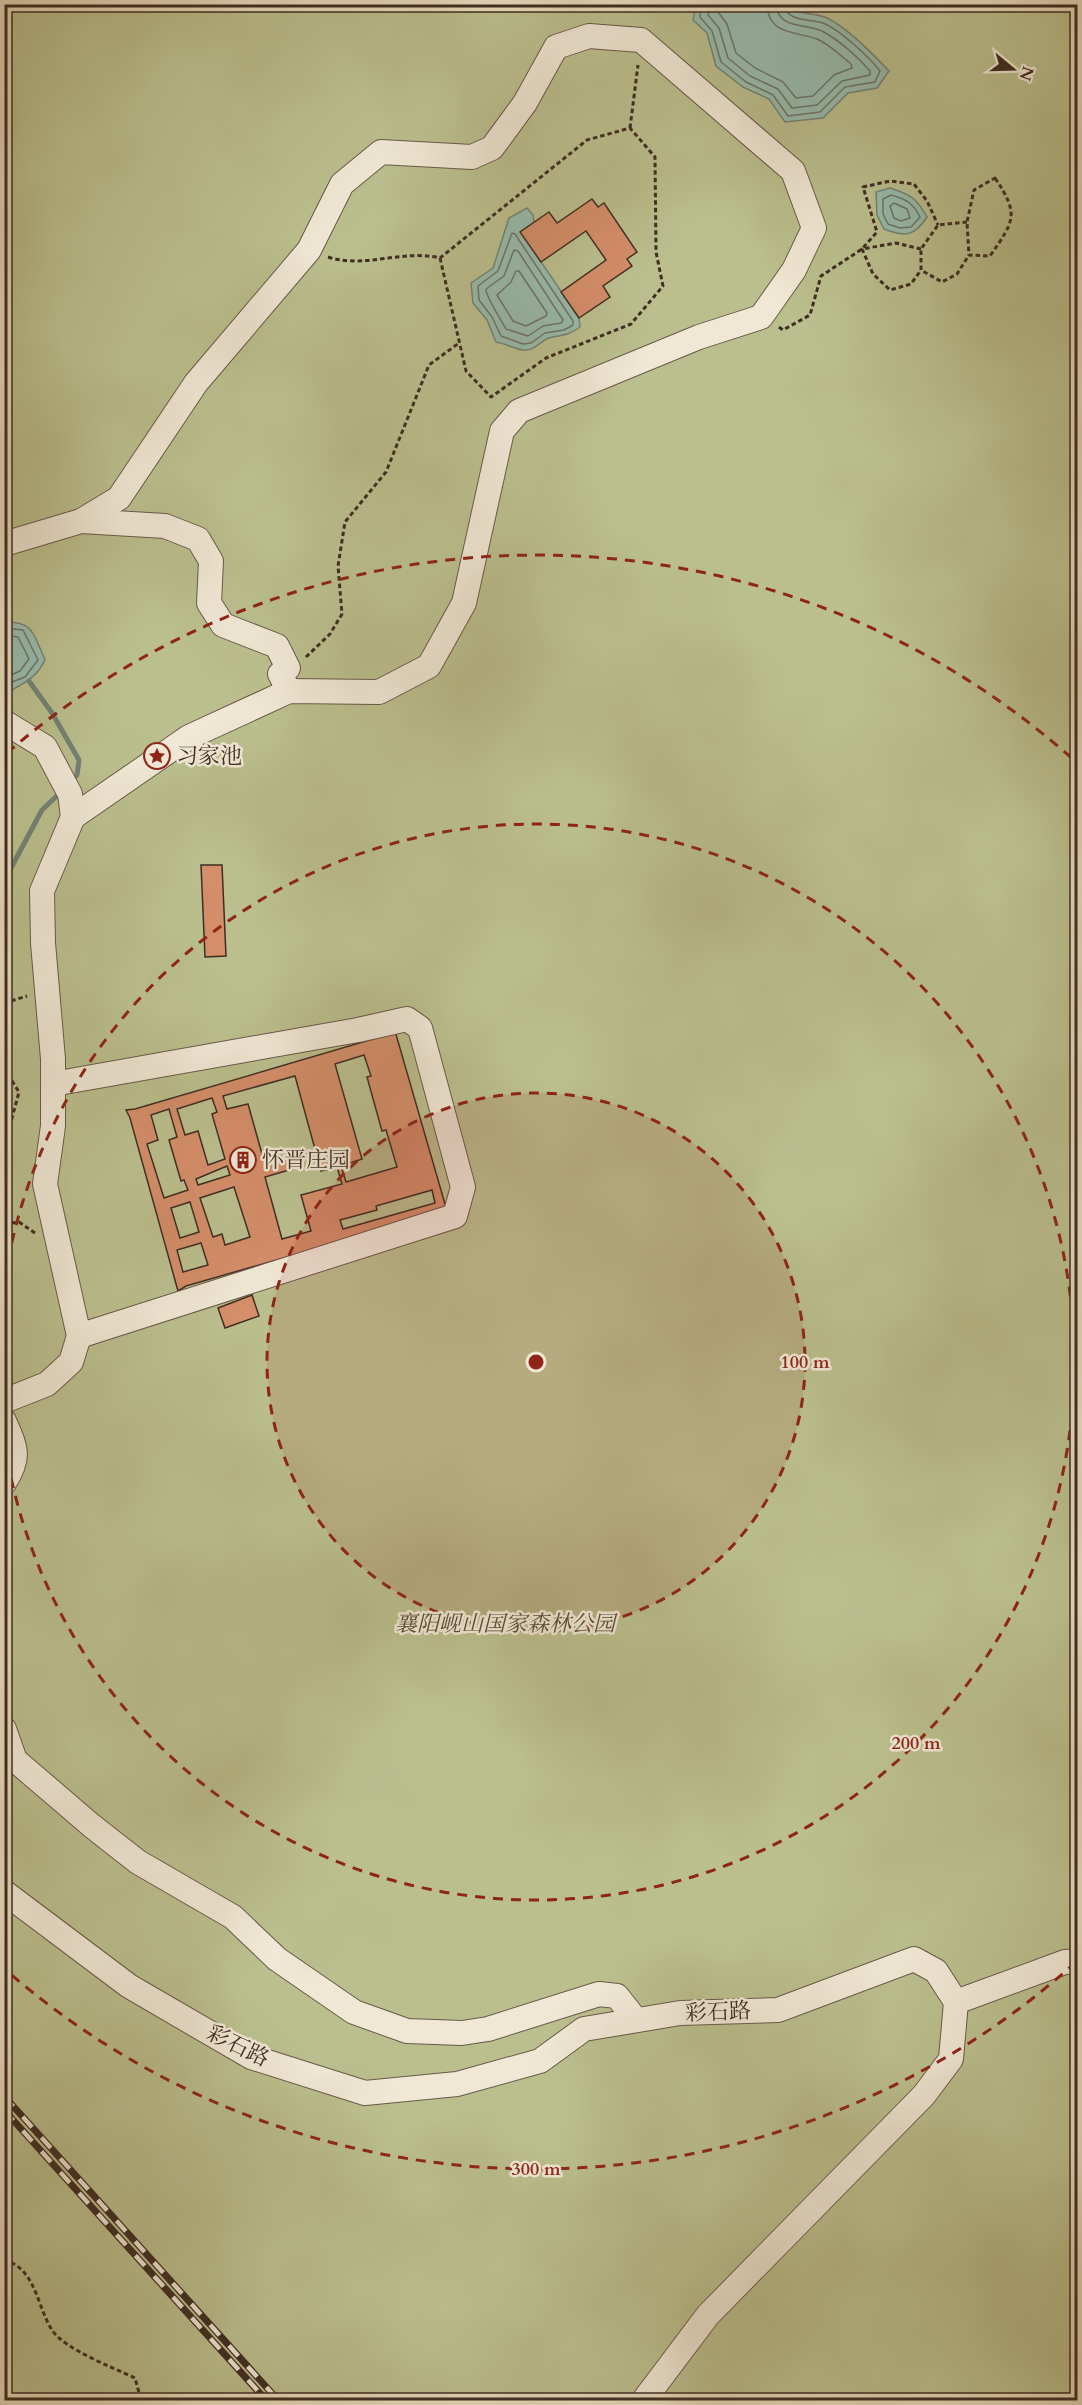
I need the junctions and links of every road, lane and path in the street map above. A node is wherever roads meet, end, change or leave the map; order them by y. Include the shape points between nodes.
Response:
1 (641, 40) junction
2 (630, 128) junction
3 (967, 222) junction
4 (938, 225) junction
5 (862, 249) junction
6 (921, 249) junction
7 (309, 250) junction
8 (969, 255) junction
9 (440, 258) junction
10 (921, 270) junction
11 (761, 317) junction
12 (459, 343) junction
13 (81, 521) junction
14 (4, 544) edge
15 (288, 668) junction
16 (289, 692) junction
17 (4, 722) edge
18 (73, 818) junction
19 (4, 1068) edge
20 (53, 1084) junction
21 (4, 1137) edge
22 (4, 1224) edge
23 (58, 1241) junction
24 (79, 1336) junction
25 (4, 1401) edge
26 (4, 1421) edge
27 (4, 1483) edge
28 (4, 1729) edge
29 (10, 1757) edge
30 (4, 1892) edge
31 (1077, 1961) edge
32 (956, 2002) junction
33 (636, 2020) junction
34 (4, 2260) edge
35 (141, 2400) edge
36 (645, 2400) edge

1 - 2 path
1 - 7 street via 589,36 556,47 525,103 492,148 472,157 381,152 342,184
1 - 11 street via 793,171 814,228 794,270
2 - 9 path via 587,140
2 - 12 path via 656,158 656,252 663,286 631,324 546,358 491,397 466,371
3 - 4 path
3 - 8 path
3 - 8 path via 974,190 995,178 1010,200 1010,226 990,256
4 - 5 path via 914,184 890,181 863,187 877,232
4 - 6 path
5 - 6 path via 896,243
5 - 10 path via 873,274 890,290 911,284
5 - 11 path via 821,276 810,315 783,330
6 - 10 path
7 - 9 path via 342,262 425,254
7 - 13 street via 196,383 119,498
8 - 10 path via 957,274 942,282
9 - 12 path
11 - 16 street via 699,337 519,411 502,430 464,603 429,666 379,692
12 - 15 path via 429,365 386,472 345,522 338,566 342,614 310,655
13 - 14 street
13 - 15 street via 165,526 198,538 211,561 209,603 223,625 277,646
15 - 16 street via 280,674
16 - 18 street via 189,737
17 - 18 street via 45,747 65,784
18 - 20 street via 42,891
19 - 21 path via 18,1092
20 - 23 street via 53,1126 45,1184
20 - 24 street via 407,1019 420,1028 463,1187 455,1216
22 - 23 path via 19,1222 41,1238
23 - 24 street
24 - 25 street via 71,1362 47,1384
26 - 27 street via 14,1445 15,1467
28 - 29 street
29 - 33 street via 138,1862 233,1917 277,1959 354,2012 407,2031 462,2033 488,2029 599,1994 618,1995
30 - 33 street, 彩石路 via 129,1986 251,2057 365,2093 457,2084 540,2061 584,2029
31 - 32 street
32 - 33 street, 彩石路 via 936,1971 914,1959 778,2010 680,2013
32 - 36 street via 951,2059 924,2095 708,2315
34 - 35 path via 26,2273 52,2332 79,2352 135,2378

